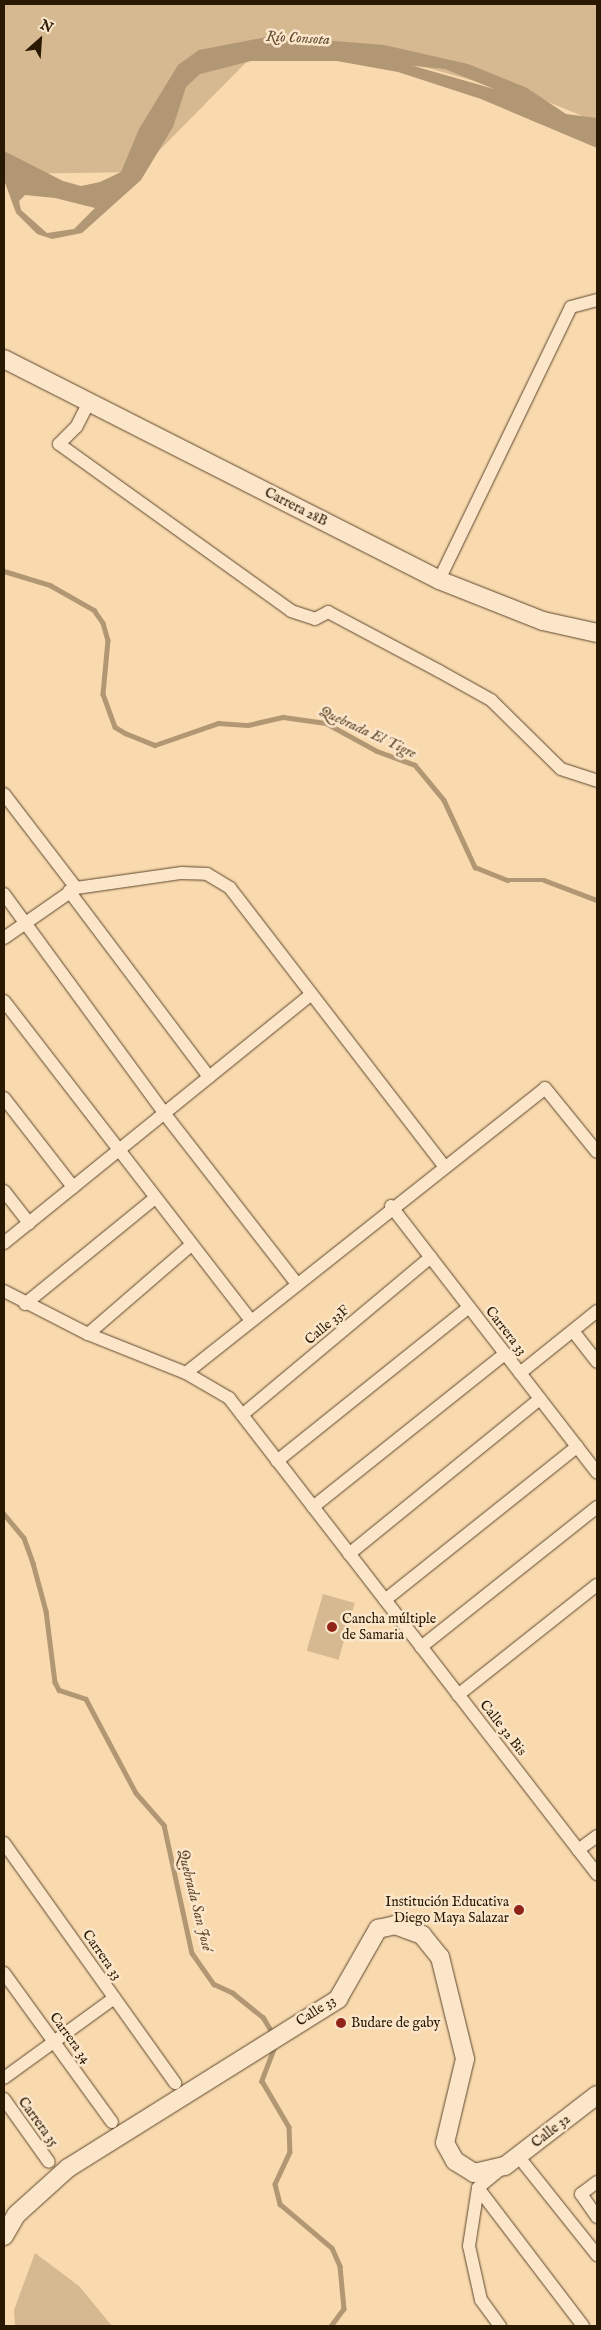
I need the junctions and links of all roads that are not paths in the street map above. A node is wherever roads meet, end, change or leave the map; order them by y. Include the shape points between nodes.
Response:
1 (597, 300) edge
2 (4, 359) edge
3 (89, 402) junction
4 (438, 580) junction
5 (597, 633) edge
6 (597, 782) edge
7 (4, 794) edge
8 (72, 890) junction
9 (4, 894) edge
10 (24, 923) junction
11 (4, 938) edge
12 (310, 995) junction
13 (4, 1001) edge
14 (209, 1077) junction
15 (4, 1098) edge
16 (164, 1113) junction
17 (118, 1151) junction
18 (597, 1152) edge
19 (444, 1166) junction
20 (73, 1187) junction
21 (4, 1191) edge
22 (155, 1198) junction
23 (391, 1206) junction
24 (29, 1223) junction
25 (4, 1243) edge
26 (191, 1245) junction
27 (431, 1258) junction
28 (297, 1284) junction
29 (4, 1291) edge
30 (25, 1304) junction
31 (469, 1307) junction
32 (597, 1311) edge
33 (251, 1321) junction
34 (573, 1330) junction
35 (88, 1334) junction
36 (505, 1354) junction
37 (597, 1362) edge
38 (186, 1373) junction
39 (520, 1373) junction
40 (540, 1400) junction
41 (242, 1415) junction
42 (577, 1448) junction
43 (277, 1461) junction
44 (597, 1474) edge
45 (313, 1507) junction
46 (597, 1507) edge
47 (349, 1554) junction
48 (597, 1585) edge
49 (385, 1600) junction
50 (421, 1647) junction
51 (458, 1695) junction
52 (597, 1836) edge
53 (4, 1843) edge
54 (578, 1850) junction
55 (597, 1874) edge
56 (4, 1973) edge
57 (114, 1998) junction
58 (54, 2042) junction
59 (4, 2078) edge
60 (175, 2083) dead end
61 (597, 2095) edge
62 (4, 2099) edge
63 (112, 2122) dead end
64 (512, 2161) junction
65 (49, 2162) dead end
66 (597, 2182) edge
67 (478, 2188) junction
68 (597, 2217) edge
69 (4, 2236) edge
70 (597, 2255) edge
71 (500, 2326) edge
72 (583, 2326) edge

1 - 4 street via 571,307
2 - 3 street, Carrera 28B
3 - 4 street, Carrera 28B
3 - 6 street via 76,427 59,444 291,611 308,618 328,612 448,675 491,700 561,769
4 - 5 street, Carrera 28B via 543,621
7 - 8 street
8 - 10 street
8 - 12 street via 182,873 207,874 230,888
8 - 14 street
9 - 10 street
10 - 11 street
10 - 16 street
12 - 14 street
12 - 19 street
13 - 17 street
14 - 16 street
15 - 20 street
16 - 17 street
16 - 28 street
17 - 20 street
17 - 22 street
18 - 19 street via 545,1088
19 - 23 street
20 - 24 street
21 - 24 street
22 - 26 street
22 - 30 street
23 - 27 street, Carrera 33
23 - 28 street
24 - 25 street
26 - 33 street
26 - 35 street
27 - 31 street, Carrera 33
27 - 41 street, Calle 33F
28 - 33 street
29 - 30 street, Calle 32 Bis
30 - 35 street, Calle 32 Bis
31 - 36 street, Carrera 33
31 - 43 street
32 - 34 street
33 - 38 street
34 - 37 street
34 - 39 street
35 - 38 street, Calle 32 Bis
36 - 39 street, Carrera 33
36 - 45 street
38 - 41 street, Calle 32 Bis via 228,1398
39 - 40 street, Carrera 33
40 - 42 street, Carrera 33
40 - 47 street
41 - 43 street, Calle 32 Bis
42 - 44 street, Carrera 33
42 - 49 street
43 - 45 street, Calle 32 Bis
45 - 47 street, Calle 32 Bis
46 - 50 street
47 - 49 street, Calle 32 Bis
48 - 51 street
49 - 50 street, Calle 32 Bis
50 - 51 street, Calle 32 Bis
51 - 54 street, Calle 32 Bis
52 - 54 street
53 - 57 street, Carrera 33
54 - 55 street, Calle 32 Bis
56 - 58 street, Carrera 34
57 - 58 street
57 - 60 street, Carrera 33
58 - 59 street
58 - 63 street, Carrera 34
61 - 64 street, Calle 32
62 - 65 street, Carrera 35
64 - 67 street
64 - 69 street, Calle 33 via 474,2172 455,2161 444,2143 465,2059 440,1957 422,1935 395,1925 378,1929 338,1999 68,2168 16,2214
64 - 70 street
66 - 68 street via 581,2194
67 - 71 street via 469,2246 481,2300
67 - 72 street

